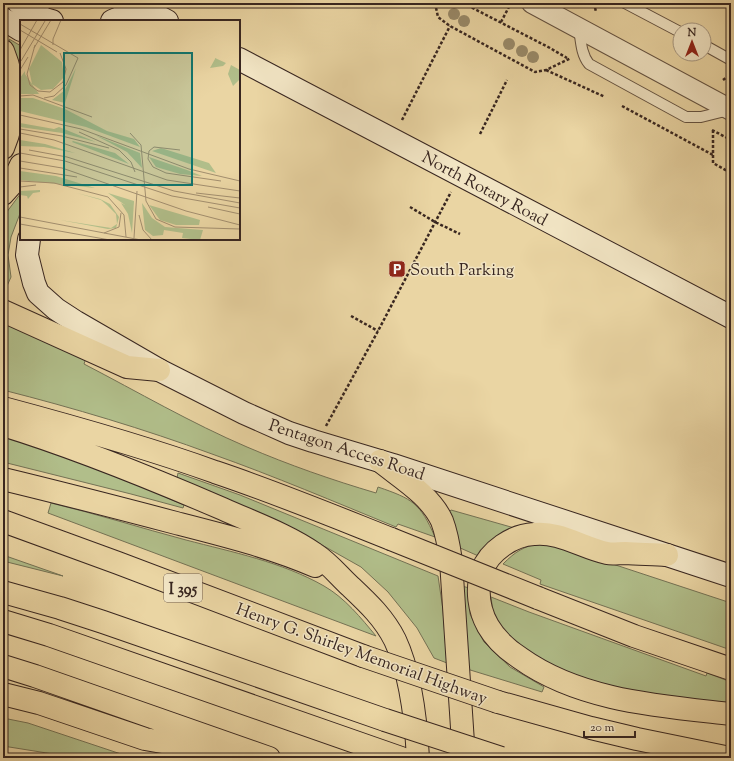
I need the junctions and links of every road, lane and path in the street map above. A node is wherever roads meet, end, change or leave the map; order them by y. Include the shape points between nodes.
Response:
1 (19, 3) edge
2 (435, 3) edge
3 (463, 3) edge
4 (511, 3) edge
5 (532, 3) edge
6 (594, 3) edge
7 (625, 3) edge
8 (141, 11) edge
9 (596, 12) dead end
10 (3, 19) edge
11 (50, 20) edge
12 (115, 20) edge
13 (164, 20) edge
14 (501, 22) junction
15 (450, 26) junction
16 (579, 28) junction
17 (672, 28) edge
18 (20, 29) edge
19 (712, 49) edge
20 (3, 51) edge
21 (240, 60) edge
22 (731, 60) edge
23 (546, 70) junction
24 (731, 76) edge
25 (507, 80) dead end
26 (723, 80) dead end
27 (605, 98) dead end
28 (622, 106) dead end
29 (731, 110) edge
30 (402, 120) dead end
31 (710, 126) dead end
32 (713, 130) junction
33 (480, 134) dead end
34 (731, 140) edge
35 (3, 148) edge
36 (713, 154) junction
37 (20, 167) edge
38 (731, 173) edge
39 (451, 191) dead end
40 (3, 194) edge
41 (410, 207) dead end
42 (435, 222) junction
43 (460, 234) dead end
44 (29, 240) edge
45 (3, 311) edge
46 (352, 316) dead end
47 (731, 317) edge
48 (378, 331) junction
49 (159, 370) junction
50 (3, 408) edge
51 (3, 425) edge
52 (324, 430) dead end
53 (380, 461) junction
54 (3, 479) edge
55 (3, 521) edge
56 (667, 555) junction
57 (731, 576) edge
58 (351, 587) junction
59 (3, 592) edge
60 (3, 621) edge
61 (3, 666) edge
62 (731, 669) edge
63 (3, 694) edge
64 (731, 714) edge
65 (395, 756) edge
66 (253, 758) edge
67 (269, 758) edge
68 (418, 758) edge
69 (464, 758) edge
70 (501, 758) edge
71 (730, 758) edge

1 - 11 street
2 - 15 path via 438,17
3 - 14 path
4 - 14 path
5 - 16 street
6 - 9 path
7 - 17 lane
8 - 12 street
8 - 13 street
10 - 18 street
14 - 23 path via 568,59
15 - 23 path via 535,72
15 - 30 path
16 - 29 street
16 - 29 lane via 582,52 589,64 686,117 701,117
19 - 22 lane
20 - 35 highway via 9,65 14,93 12,120
21 - 47 street, North Rotary Road
23 - 27 path
24 - 26 path
25 - 33 path
28 - 36 path
31 - 32 path
32 - 34 path
32 - 36 path
36 - 38 path via 713,163
37 - 40 highway via 12,184
39 - 42 path
41 - 42 path
42 - 43 path
42 - 48 path
44 - 49 street, Pentagon Access Road via 27,255 38,293 76,322
45 - 49 highway via 127,367
46 - 48 path
48 - 52 path
49 - 53 street, Pentagon Access Road via 289,433
50 - 62 highway, bridge via 98,434 270,491 634,636
51 - 58 highway via 104,460 288,538 317,555
53 - 56 street, Pentagon Access Road
53 - 69 highway via 427,500 445,529 451,561
54 - 58 highway via 250,544 301,560 334,575
55 - 71 highway, Henry G. Shirley Memorial Highway / I 395, bridge via 363,656 498,702 598,730
56 - 57 street, Pentagon Access Road
56 - 64 highway via 607,553 546,534 520,537 507,543 488,560 482,571 479,586 480,608 491,631 500,642 545,674 563,682 633,701
58 - 68 highway via 376,612 400,652 411,699
59 - 70 highway, bridge via 103,622
60 - 65 highway
61 - 67 highway
63 - 66 highway via 53,707 145,739

